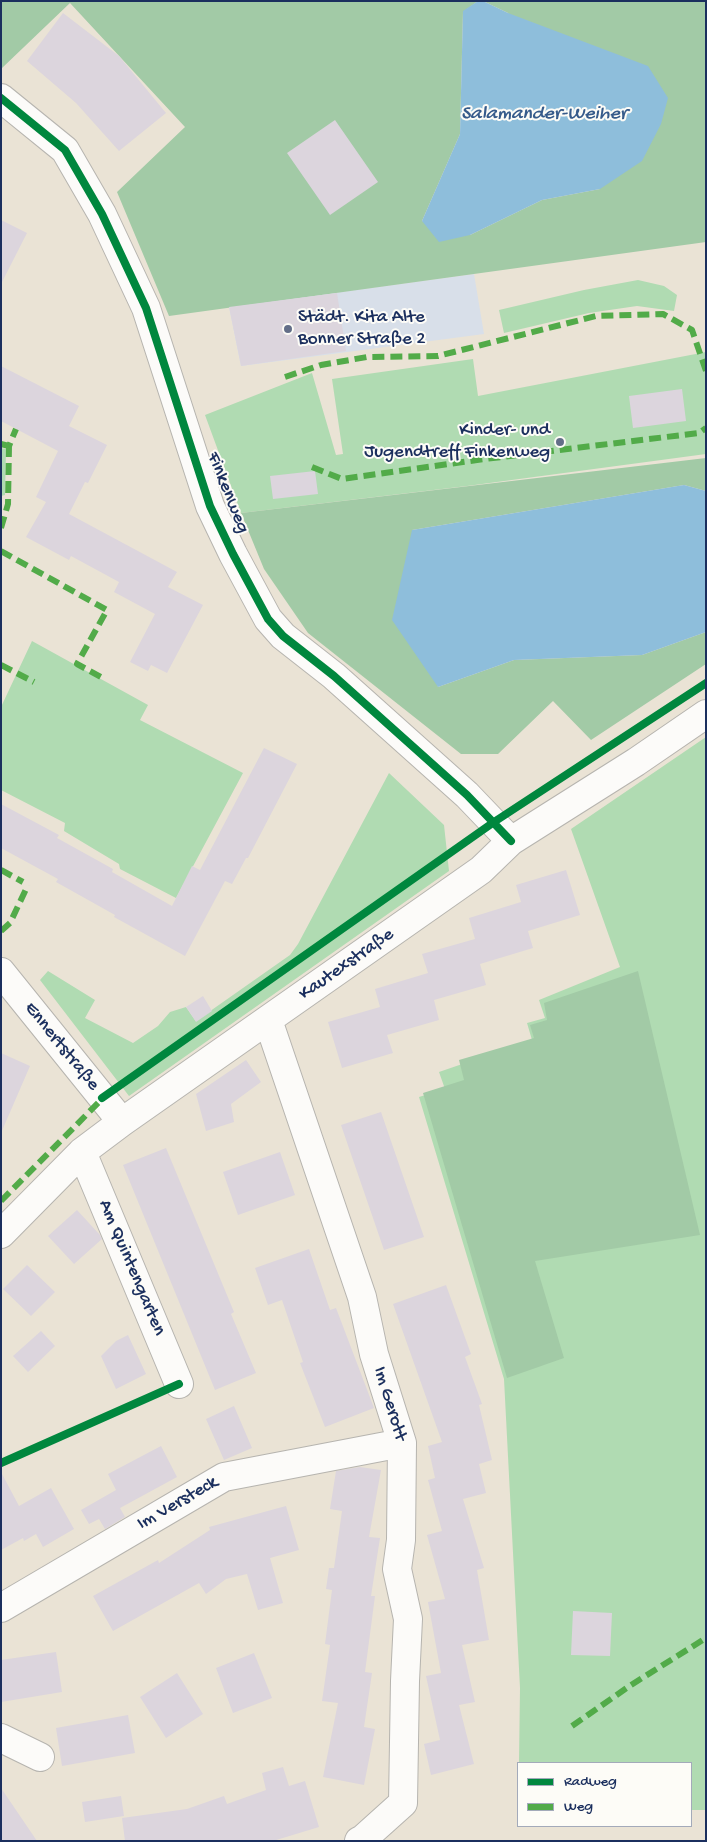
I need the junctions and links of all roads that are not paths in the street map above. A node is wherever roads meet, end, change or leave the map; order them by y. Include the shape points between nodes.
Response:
1 (1, 98) edge
2 (706, 714) edge
3 (510, 841) junction
4 (1, 972) edge
5 (268, 1020) junction
6 (122, 1122) junction
7 (82, 1152) junction
8 (1, 1234) edge
9 (179, 1384) dead end
10 (402, 1443) junction
11 (1, 1608) edge
12 (1, 1738) edge
13 (40, 1757) dead end
14 (359, 1841) edge

1 - 3 street, Finkenweg via 65,150 102,214 146,308 210,506 268,619 283,636 334,676 467,795
2 - 3 street, Kautexstraße
3 - 5 street, Kautexstraße via 481,870
4 - 6 street, Ennertstraße
5 - 6 street, Kautexstraße
5 - 10 street, Im Gerott via 362,1297 374,1354
6 - 7 street, Kautexstraße
7 - 8 street, Kautexstraße
7 - 9 street, Am Quintengarten
10 - 11 street, Im Versteck via 224,1477
10 - 14 street, Im Gerott via 401,1540 397,1569 408,1619 403,1803
12 - 13 street

